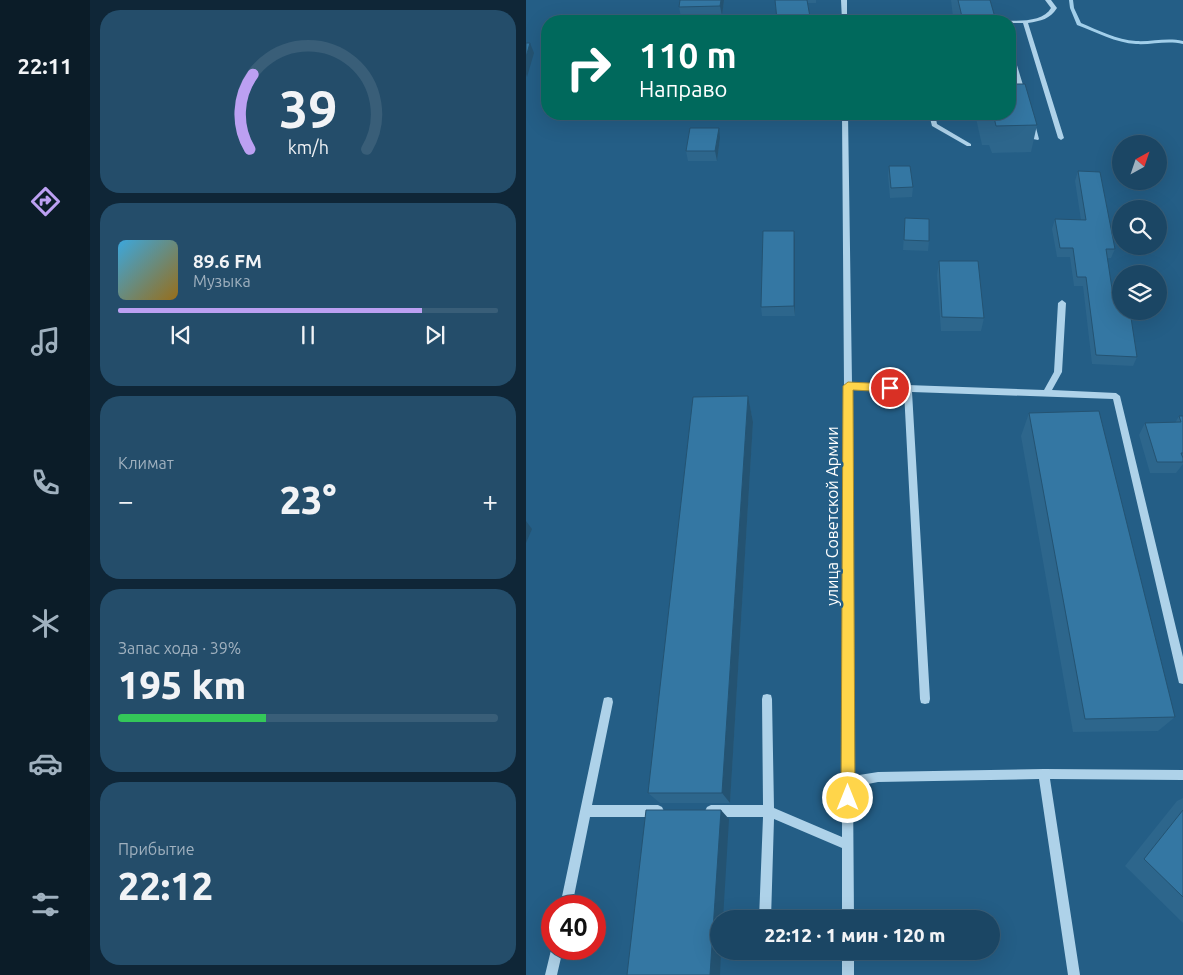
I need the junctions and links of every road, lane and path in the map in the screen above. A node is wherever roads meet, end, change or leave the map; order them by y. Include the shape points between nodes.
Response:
1 (844, 0) edge
2 (1048, 0) edge
3 (845, 15) edge
4 (1016, 21) edge
5 (1025, 21) junction
6 (1016, 72) edge
7 (1026, 104) edge
8 (1028, 113) edge
9 (845, 120) edge
10 (933, 120) edge
11 (1061, 138) dead end
12 (1036, 139) edge
13 (969, 145) dead end
14 (1062, 303) dead end
15 (848, 386) junction
16 (908, 388) junction
17 (1047, 393) junction
18 (1183, 679) edge
19 (767, 699) dead end
20 (925, 699) dead end
21 (608, 702) dead end
22 (1044, 774) junction
23 (1183, 775) edge
24 (848, 782) junction
25 (586, 811) junction
26 (672, 811) edge
27 (701, 811) edge
28 (769, 811) junction
29 (848, 845) junction
30 (568, 895) edge
31 (765, 910) edge
32 (848, 910) edge
33 (554, 960) edge
34 (848, 960) edge
35 (551, 975) edge
36 (848, 975) edge
37 (1074, 975) edge

1 - 3 street
2 - 5 street via 1054,8 1053,13 1047,18
4 - 5 street
5 - 11 street
6 - 7 lane
8 - 12 lane
9 - 15 street, улица Советской Армии
10 - 13 street via 934,125
14 - 17 street via 1058,372
15 - 16 street
15 - 24 street, улица Советской Армии
16 - 17 street
16 - 20 street
17 - 18 street via 1116,396
19 - 28 street
21 - 25 street
22 - 23 street
22 - 24 street via 878,777
22 - 37 street
24 - 29 street, улица Советской Армии
25 - 26 lane
25 - 30 street
27 - 28 lane
28 - 29 lane
28 - 31 street
29 - 32 street, улица Советской Армии
33 - 35 lane
34 - 36 street

